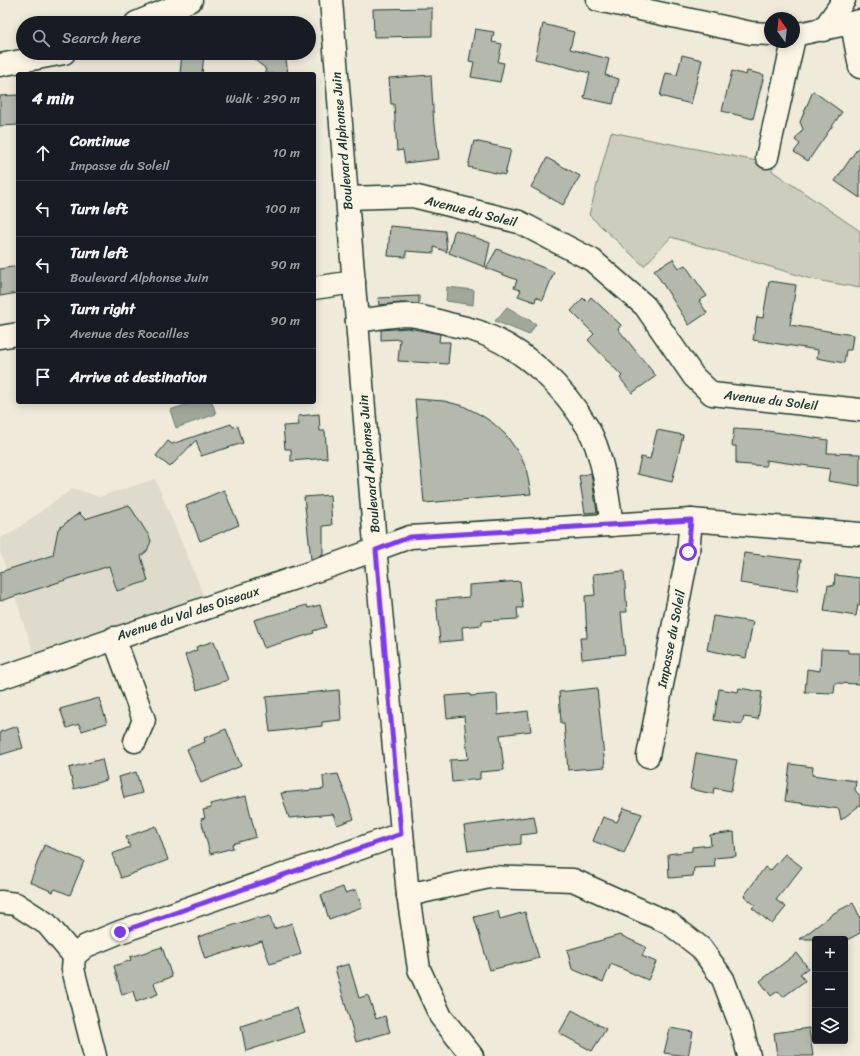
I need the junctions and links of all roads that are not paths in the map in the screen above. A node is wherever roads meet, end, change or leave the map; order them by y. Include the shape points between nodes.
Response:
1 (191, 0) edge
2 (331, 0) edge
3 (598, 0) edge
4 (844, 0) edge
5 (153, 16) edge
6 (856, 23) edge
7 (823, 30) junction
8 (764, 34) edge
9 (800, 36) edge
10 (792, 48) edge
11 (27, 60) edge
12 (0, 65) edge
13 (860, 68) edge
14 (767, 157) dead end
15 (347, 198) junction
16 (354, 282) junction
17 (316, 288) edge
18 (357, 321) junction
19 (16, 334) edge
20 (0, 336) edge
21 (860, 410) edge
22 (691, 520) junction
23 (612, 525) junction
24 (860, 534) edge
25 (376, 550) junction
26 (114, 638) junction
27 (0, 678) edge
28 (135, 741) dead end
29 (648, 756) dead end
30 (401, 834) junction
31 (408, 896) junction
32 (0, 902) edge
33 (74, 956) junction
34 (95, 1056) edge
35 (472, 1056) edge
36 (749, 1056) edge

1 - 5 street
2 - 15 street, Boulevard Alphonse Juin
3 - 8 street
4 - 7 street
6 - 7 street
6 - 13 street
7 - 9 street
10 - 14 street
11 - 12 street
15 - 16 street, Boulevard Alphonse Juin
15 - 21 street, Avenue du Soleil via 413,196 519,222 592,260 645,306 694,377 712,394
16 - 17 street
16 - 18 street, Boulevard Alphonse Juin
18 - 23 street via 407,315 433,319 481,333 506,344 536,365 556,384 588,429 598,453
18 - 25 street, Boulevard Alphonse Juin
19 - 20 street
22 - 23 street, Avenue du Val des Oiseaux
22 - 24 street, Avenue du Val des Oiseaux
22 - 29 street, Impasse du Soleil via 688,552
23 - 25 street, Avenue du Val des Oiseaux via 410,537
25 - 26 street, Avenue du Val des Oiseaux
25 - 30 street, Boulevard Alphonse Juin
26 - 27 street, Avenue du Val des Oiseaux
26 - 28 street via 144,720
30 - 31 street, Boulevard Alphonse Juin
30 - 33 street via 120,932 86,946
31 - 35 street, Boulevard Alphonse Juin via 419,969 441,1018
31 - 36 street via 489,877 573,880 669,923 701,948 722,979 742,1029
32 - 33 street via 16,904 47,924
33 - 34 street via 72,969

